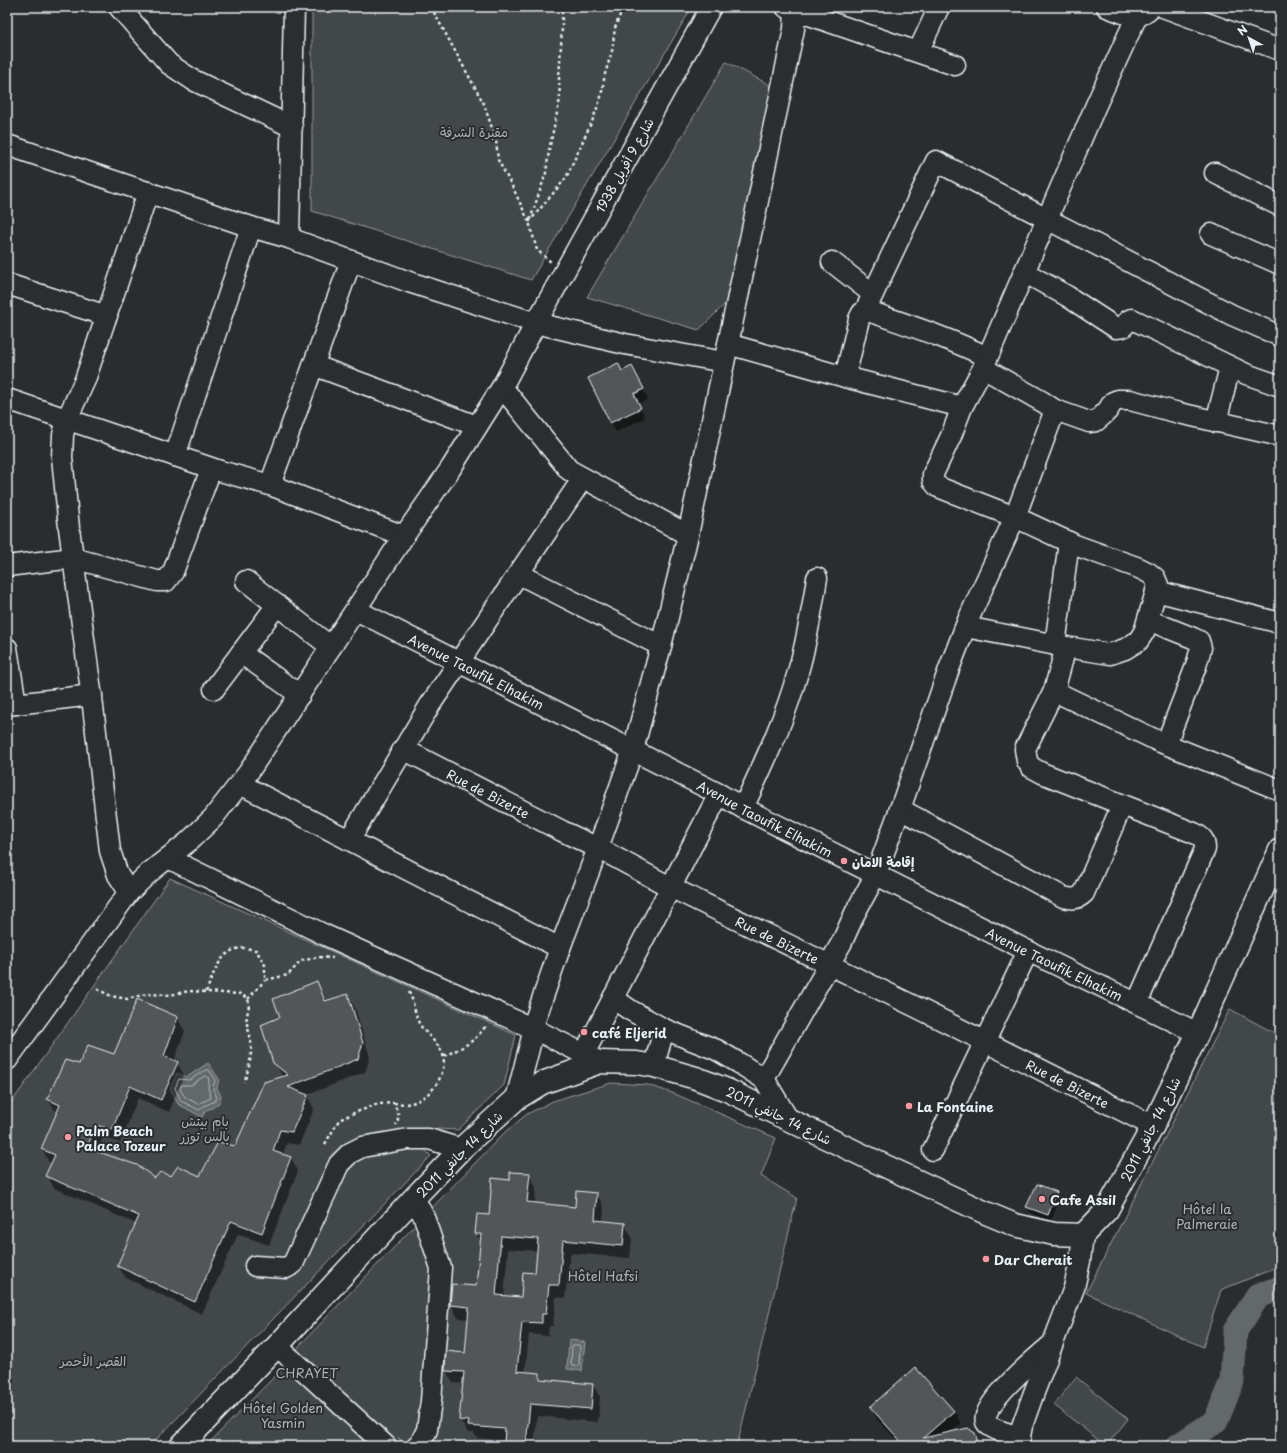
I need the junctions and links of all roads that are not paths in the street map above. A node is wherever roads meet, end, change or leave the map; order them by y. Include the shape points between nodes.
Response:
1 (294, 7) edge
2 (711, 7) edge
3 (939, 7) edge
4 (1107, 7) edge
5 (1163, 7) edge
6 (792, 8) edge
7 (128, 10) edge
8 (1143, 12) edge
9 (1280, 50) edge
10 (918, 52) junction
11 (955, 66) dead end
12 (292, 127) junction
13 (7, 145) edge
14 (1216, 173) dead end
15 (148, 192) junction
16 (1280, 206) edge
17 (1047, 219) junction
18 (251, 227) junction
19 (1211, 234) dead end
20 (289, 238) junction
21 (351, 261) junction
22 (832, 262) dead end
23 (1280, 264) edge
24 (1024, 272) junction
25 (7, 284) edge
26 (869, 302) junction
27 (107, 316) junction
28 (536, 322) junction
29 (1280, 336) edge
30 (726, 353) junction
31 (985, 363) junction
32 (313, 365) junction
33 (1230, 367) junction
34 (845, 376) junction
35 (1280, 386) edge
36 (502, 387) junction
37 (7, 399) edge
38 (962, 407) junction
39 (1055, 410) junction
40 (67, 419) junction
41 (1216, 422) junction
42 (477, 426) junction
43 (1280, 436) edge
44 (175, 456) junction
45 (211, 468) junction
46 (583, 478) junction
47 (270, 485) junction
48 (1015, 517) junction
49 (688, 535) junction
50 (404, 536) junction
51 (1069, 542) junction
52 (74, 558) junction
53 (7, 566) edge
54 (518, 574) junction
55 (817, 578) dead end
56 (246, 581) dead end
57 (1156, 591) junction
58 (277, 605) junction
59 (356, 610) junction
60 (1148, 620) junction
61 (1280, 623) edge
62 (966, 627) junction
63 (661, 646) junction
64 (1060, 646) junction
65 (331, 647) junction
66 (7, 648) edge
67 (241, 653) junction
68 (459, 662) junction
69 (214, 689) dead end
70 (1054, 691) junction
71 (92, 695) junction
72 (300, 695) junction
73 (12, 705) edge
74 (1166, 744) junction
75 (403, 749) junction
76 (633, 750) junction
77 (240, 784) junction
78 (1280, 790) edge
79 (719, 794) junction
80 (1122, 805) junction
81 (743, 808) junction
82 (900, 809) junction
83 (349, 840) junction
84 (598, 848) junction
85 (1280, 850) edge
86 (168, 858) junction
87 (876, 874) junction
88 (670, 887) junction
89 (130, 892) junction
90 (560, 948) junction
91 (1028, 951) junction
92 (829, 965) junction
93 (613, 998) junction
94 (1137, 1004) junction
95 (534, 1029) junction
96 (664, 1029) junction
97 (1198, 1033) junction
98 (986, 1042) junction
99 (592, 1058) junction
100 (7, 1060) edge
101 (654, 1066) junction
102 (764, 1079) junction
103 (516, 1098) junction
104 (788, 1119) junction
105 (1153, 1126) junction
106 (461, 1149) junction
107 (933, 1150) dead end
108 (414, 1198) junction
109 (1083, 1235) junction
110 (255, 1266) dead end
111 (1052, 1345) junction
112 (277, 1346) junction
113 (1019, 1442) edge
114 (180, 1446) edge
115 (386, 1446) edge
116 (417, 1446) edge

1 - 12 street
2 - 28 street, شارع 9 أفريل 1938
3 - 10 street
4 - 8 street
5 - 9 street
6 - 10 street
6 - 30 street via 794,29
7 - 12 street via 169,64 180,72
8 - 17 street via 1096,105
10 - 11 street
12 - 20 street
13 - 15 street
14 - 16 street
15 - 18 street
15 - 27 street
17 - 24 street
17 - 26 street via 936,162
17 - 29 street
18 - 20 street
18 - 44 street
19 - 23 street
20 - 21 street
21 - 28 street
21 - 32 street
22 - 26 street
24 - 31 street
24 - 33 street via 1116,328 1123,327 1132,319
25 - 27 street
26 - 31 street via 940,337 976,350
26 - 34 street via 859,319
27 - 40 street via 85,380
28 - 30 street via 625,344
28 - 36 street, شارع 9 أفريل 1938
30 - 34 street
30 - 49 street
31 - 38 street
31 - 39 street
32 - 42 street
32 - 47 street
33 - 35 street
33 - 41 street
34 - 38 street
36 - 42 street, شارع 9 أفريل 1938
36 - 46 street via 569,470
37 - 40 street
38 - 48 street via 933,481 944,490
39 - 41 street via 1089,422 1102,416 1113,402 1130,400
39 - 48 street
40 - 44 street
40 - 52 street via 62,457
41 - 43 street
42 - 50 street, شارع 9 أفريل 1938
44 - 45 street
45 - 47 street
45 - 52 street via 173,572 166,581 157,582
46 - 49 street
46 - 54 street
47 - 50 street
48 - 51 street
48 - 62 street
49 - 63 street
50 - 59 street, شارع 9 أفريل 1938
51 - 57 street via 1149,573 1158,585
51 - 64 street
52 - 53 street
52 - 71 street
54 - 63 street
54 - 68 street
55 - 81 street via 798,672 775,738
56 - 58 street
57 - 60 street
57 - 61 street
58 - 65 street
58 - 67 street
59 - 65 street, شارع 9 أفريل 1938
59 - 68 street, Avenue Taoufik Elhakim
60 - 64 street via 1138,641 1115,653
60 - 74 street via 1193,638 1199,642 1201,648
62 - 64 street
62 - 82 street
63 - 76 street
64 - 70 street
65 - 72 street, شارع 9 أفريل 1938
66 - 73 street
67 - 69 street
67 - 72 street
68 - 75 street
68 - 76 street, Avenue Taoufik Elhakim
70 - 74 street
70 - 80 street via 1025,749 1027,761 1031,767
71 - 73 street
71 - 89 street via 110,851 118,875
72 - 77 street, شارع 9 أفريل 1938
74 - 78 street
75 - 83 street
75 - 84 street, Rue de Bizerte
76 - 79 street, Avenue Taoufik Elhakim
76 - 84 street
77 - 83 street
77 - 86 street, شارع 9 أفريل 1938 via 213,818
79 - 81 street, Avenue Taoufik Elhakim
79 - 88 street
80 - 82 street via 1084,893 1079,898 1072,899 1063,897
80 - 94 street via 1194,833 1205,841 1205,849
81 - 87 street, Avenue Taoufik Elhakim
82 - 87 street
83 - 90 street
84 - 88 street, Rue de Bizerte
84 - 90 street
85 - 97 main road, شارع 14 جانفي 2011
86 - 89 street, شارع 9 أفريل 1938
86 - 95 street via 325,935
87 - 91 street, Avenue Taoufik Elhakim
87 - 92 street
88 - 92 street, Rue de Bizerte
88 - 93 street
89 - 100 street, شارع 9 أفريل 1938
90 - 95 street
91 - 94 street, Avenue Taoufik Elhakim
91 - 98 street
92 - 98 street, Rue de Bizerte
92 - 102 street
93 - 96 street
93 - 99 street
94 - 97 street, Avenue Taoufik Elhakim
95 - 99 street
95 - 103 street
96 - 101 street
96 - 102 street via 717,1050
97 - 105 main road, شارع 14 جانفي 2011
98 - 105 street, Rue de Bizerte
98 - 107 street
99 - 101 main road, شارع 14 جانفي 2011
99 - 103 main road, شارع 14 جانفي 2011
101 - 104 main road, شارع 14 جانفي 2011 via 727,1090
102 - 104 street
103 - 106 main road, شارع 14 جانفي 2011
104 - 109 main road, شارع 14 جانفي 2011 via 1015,1225 1054,1234
105 - 109 main road, شارع 14 جانفي 2011 via 1107,1210
106 - 108 main road, شارع 14 جانفي 2011
106 - 110 street via 430,1139 408,1139 362,1147 350,1153 339,1164 293,1264 286,1268
108 - 112 main road, شارع 14 جانفي 2011
108 - 116 street via 424,1217 440,1268 429,1416 427,1430
109 - 111 street via 1074,1288
111 - 113 street
111 - 113 street via 1000,1393 985,1416 990,1427
112 - 114 main road, شارع 14 جانفي 2011
112 - 115 street

